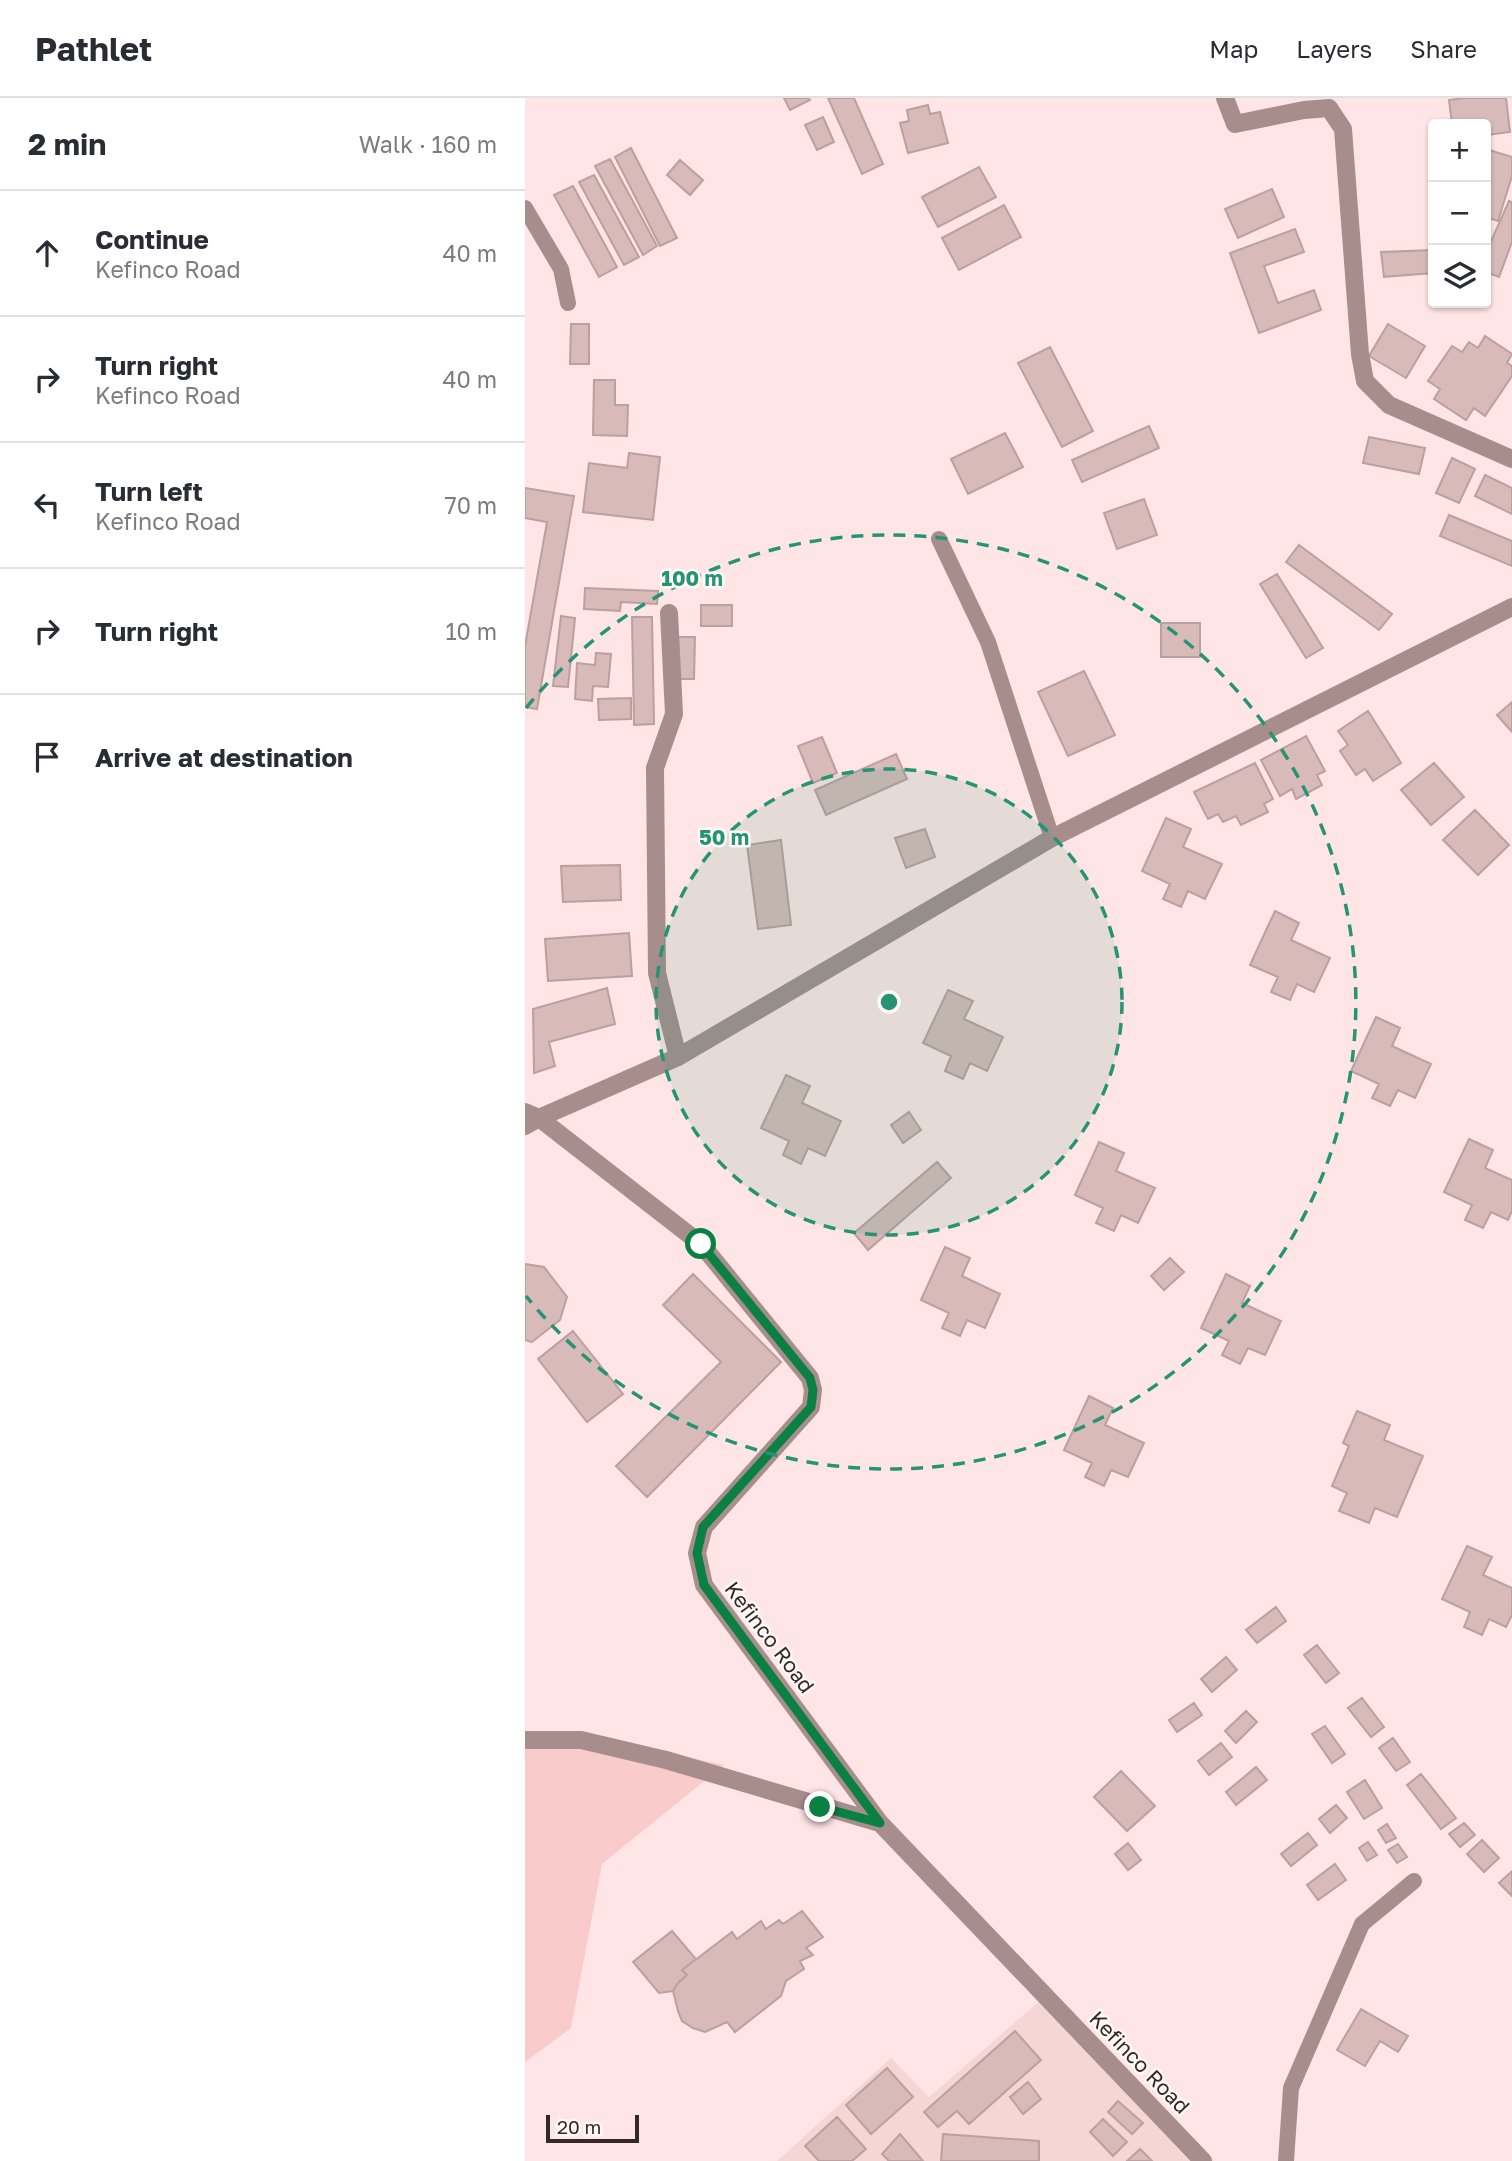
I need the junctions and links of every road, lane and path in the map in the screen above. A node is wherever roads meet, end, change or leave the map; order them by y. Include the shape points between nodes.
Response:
1 (1225, 98) edge
2 (525, 208) edge
3 (568, 303) dead end
4 (1512, 458) edge
5 (939, 539) dead end
6 (1512, 607) edge
7 (669, 613) dead end
8 (1052, 838) junction
9 (678, 1057) junction
10 (530, 1118) edge
11 (525, 1740) edge
12 (880, 1823) junction
13 (1414, 1881) dead end
14 (1203, 2161) edge
15 (1286, 2161) edge

1 - 4 street via 1235,124 1329,108 1343,129 1360,354 1366,381 1389,405
2 - 3 lane via 561,269
5 - 8 lane via 988,642
6 - 8 street
7 - 9 street via 674,714 655,768 657,973
8 - 9 street
9 - 10 street
10 - 12 street, Kefinco Road via 701,1244 810,1378 811,1407 703,1527 697,1553 704,1585
11 - 12 street via 581,1740
12 - 14 street, Kefinco Road
13 - 15 lane via 1362,1924 1291,2088

